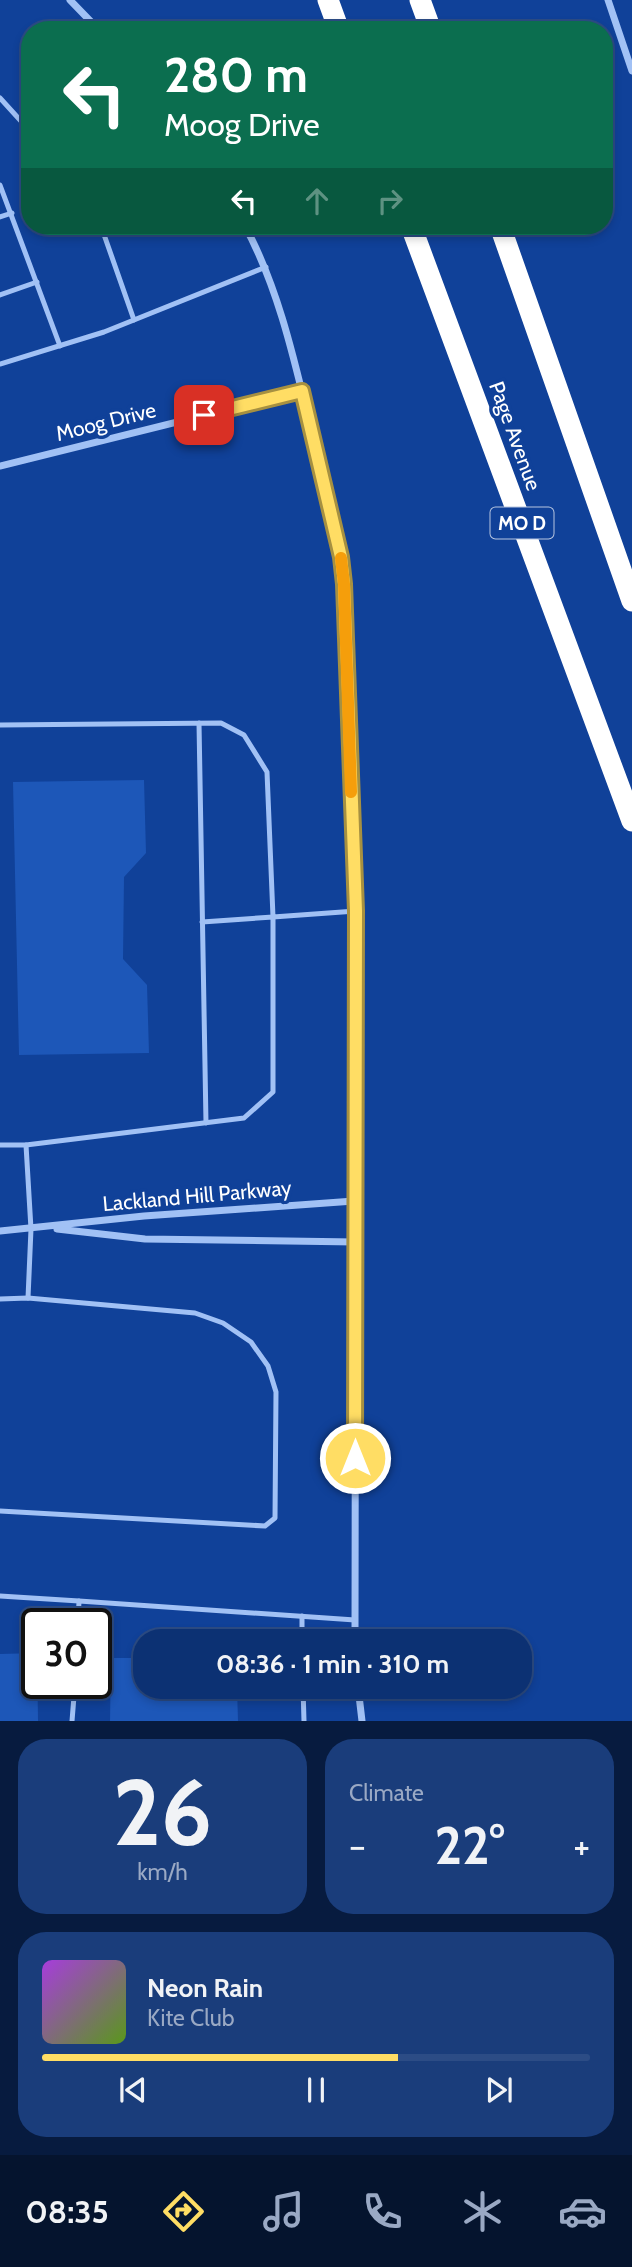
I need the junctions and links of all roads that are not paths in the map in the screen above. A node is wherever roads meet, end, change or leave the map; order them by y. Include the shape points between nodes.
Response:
1 (70, 0) edge
2 (327, 0) edge
3 (420, 0) edge
4 (608, 0) edge
5 (90, 21) edge
6 (335, 21) edge
7 (427, 21) edge
8 (632, 71) edge
9 (0, 98) edge
10 (21, 121) edge
11 (0, 185) edge
12 (12, 213) junction
13 (0, 217) edge
14 (104, 235) edge
15 (249, 235) edge
16 (414, 235) edge
17 (503, 235) edge
18 (266, 267) junction
19 (37, 282) junction
20 (0, 295) edge
21 (134, 320) junction
22 (60, 346) junction
23 (0, 364) edge
24 (302, 391) junction
25 (0, 466) edge
26 (632, 601) edge
27 (199, 723) junction
28 (0, 725) edge
29 (632, 821) edge
30 (356, 911) junction
31 (273, 917) junction
32 (202, 922) junction
33 (206, 1123) junction
34 (0, 1145) edge
35 (26, 1145) junction
36 (354, 1201) junction
37 (42, 1228) junction
38 (31, 1229) junction
39 (0, 1231) edge
40 (355, 1242) junction
41 (28, 1298) junction
42 (0, 1299) edge
43 (0, 1511) edge
44 (0, 1596) edge
45 (79, 1601) junction
46 (79, 1608) edge
47 (302, 1616) junction
48 (355, 1620) junction
49 (302, 1629) edge
50 (355, 1629) edge
51 (74, 1699) edge
52 (303, 1699) edge
53 (359, 1699) edge
54 (72, 1721) edge
55 (304, 1721) edge
56 (362, 1721) edge

1 - 5 street
2 - 6 highway
3 - 7 highway
4 - 8 street
9 - 10 lane
11 - 12 lane
12 - 13 lane
12 - 19 lane
14 - 21 lane
15 - 18 street
16 - 29 highway, Page Avenue / MO D
17 - 26 highway
18 - 21 lane
18 - 24 street
19 - 20 lane
19 - 22 lane
21 - 22 lane
22 - 23 lane
24 - 25 street, Moog Drive
24 - 30 street via 339,540 344,584
27 - 28 lane
27 - 31 lane via 221,723 244,735 267,772
27 - 32 lane
30 - 31 lane
30 - 36 street
31 - 32 lane
31 - 33 lane via 273,1092 244,1118
32 - 33 lane
33 - 35 lane
34 - 35 lane
35 - 38 lane
36 - 37 street, Lackland Hill Parkway
36 - 40 street
37 - 38 street, Lackland Hill Parkway
37 - 40 street, Lackland Hill Parkway via 145,1239
38 - 39 street, Lackland Hill Parkway
38 - 41 lane
40 - 48 street
41 - 42 lane
41 - 43 lane via 195,1313 223,1323 251,1342 268,1366 276,1392 275,1518 265,1526
44 - 45 lane
45 - 46 lane
45 - 47 lane
47 - 48 lane
47 - 49 lane
48 - 50 street
51 - 54 lane
52 - 55 lane
53 - 56 street

